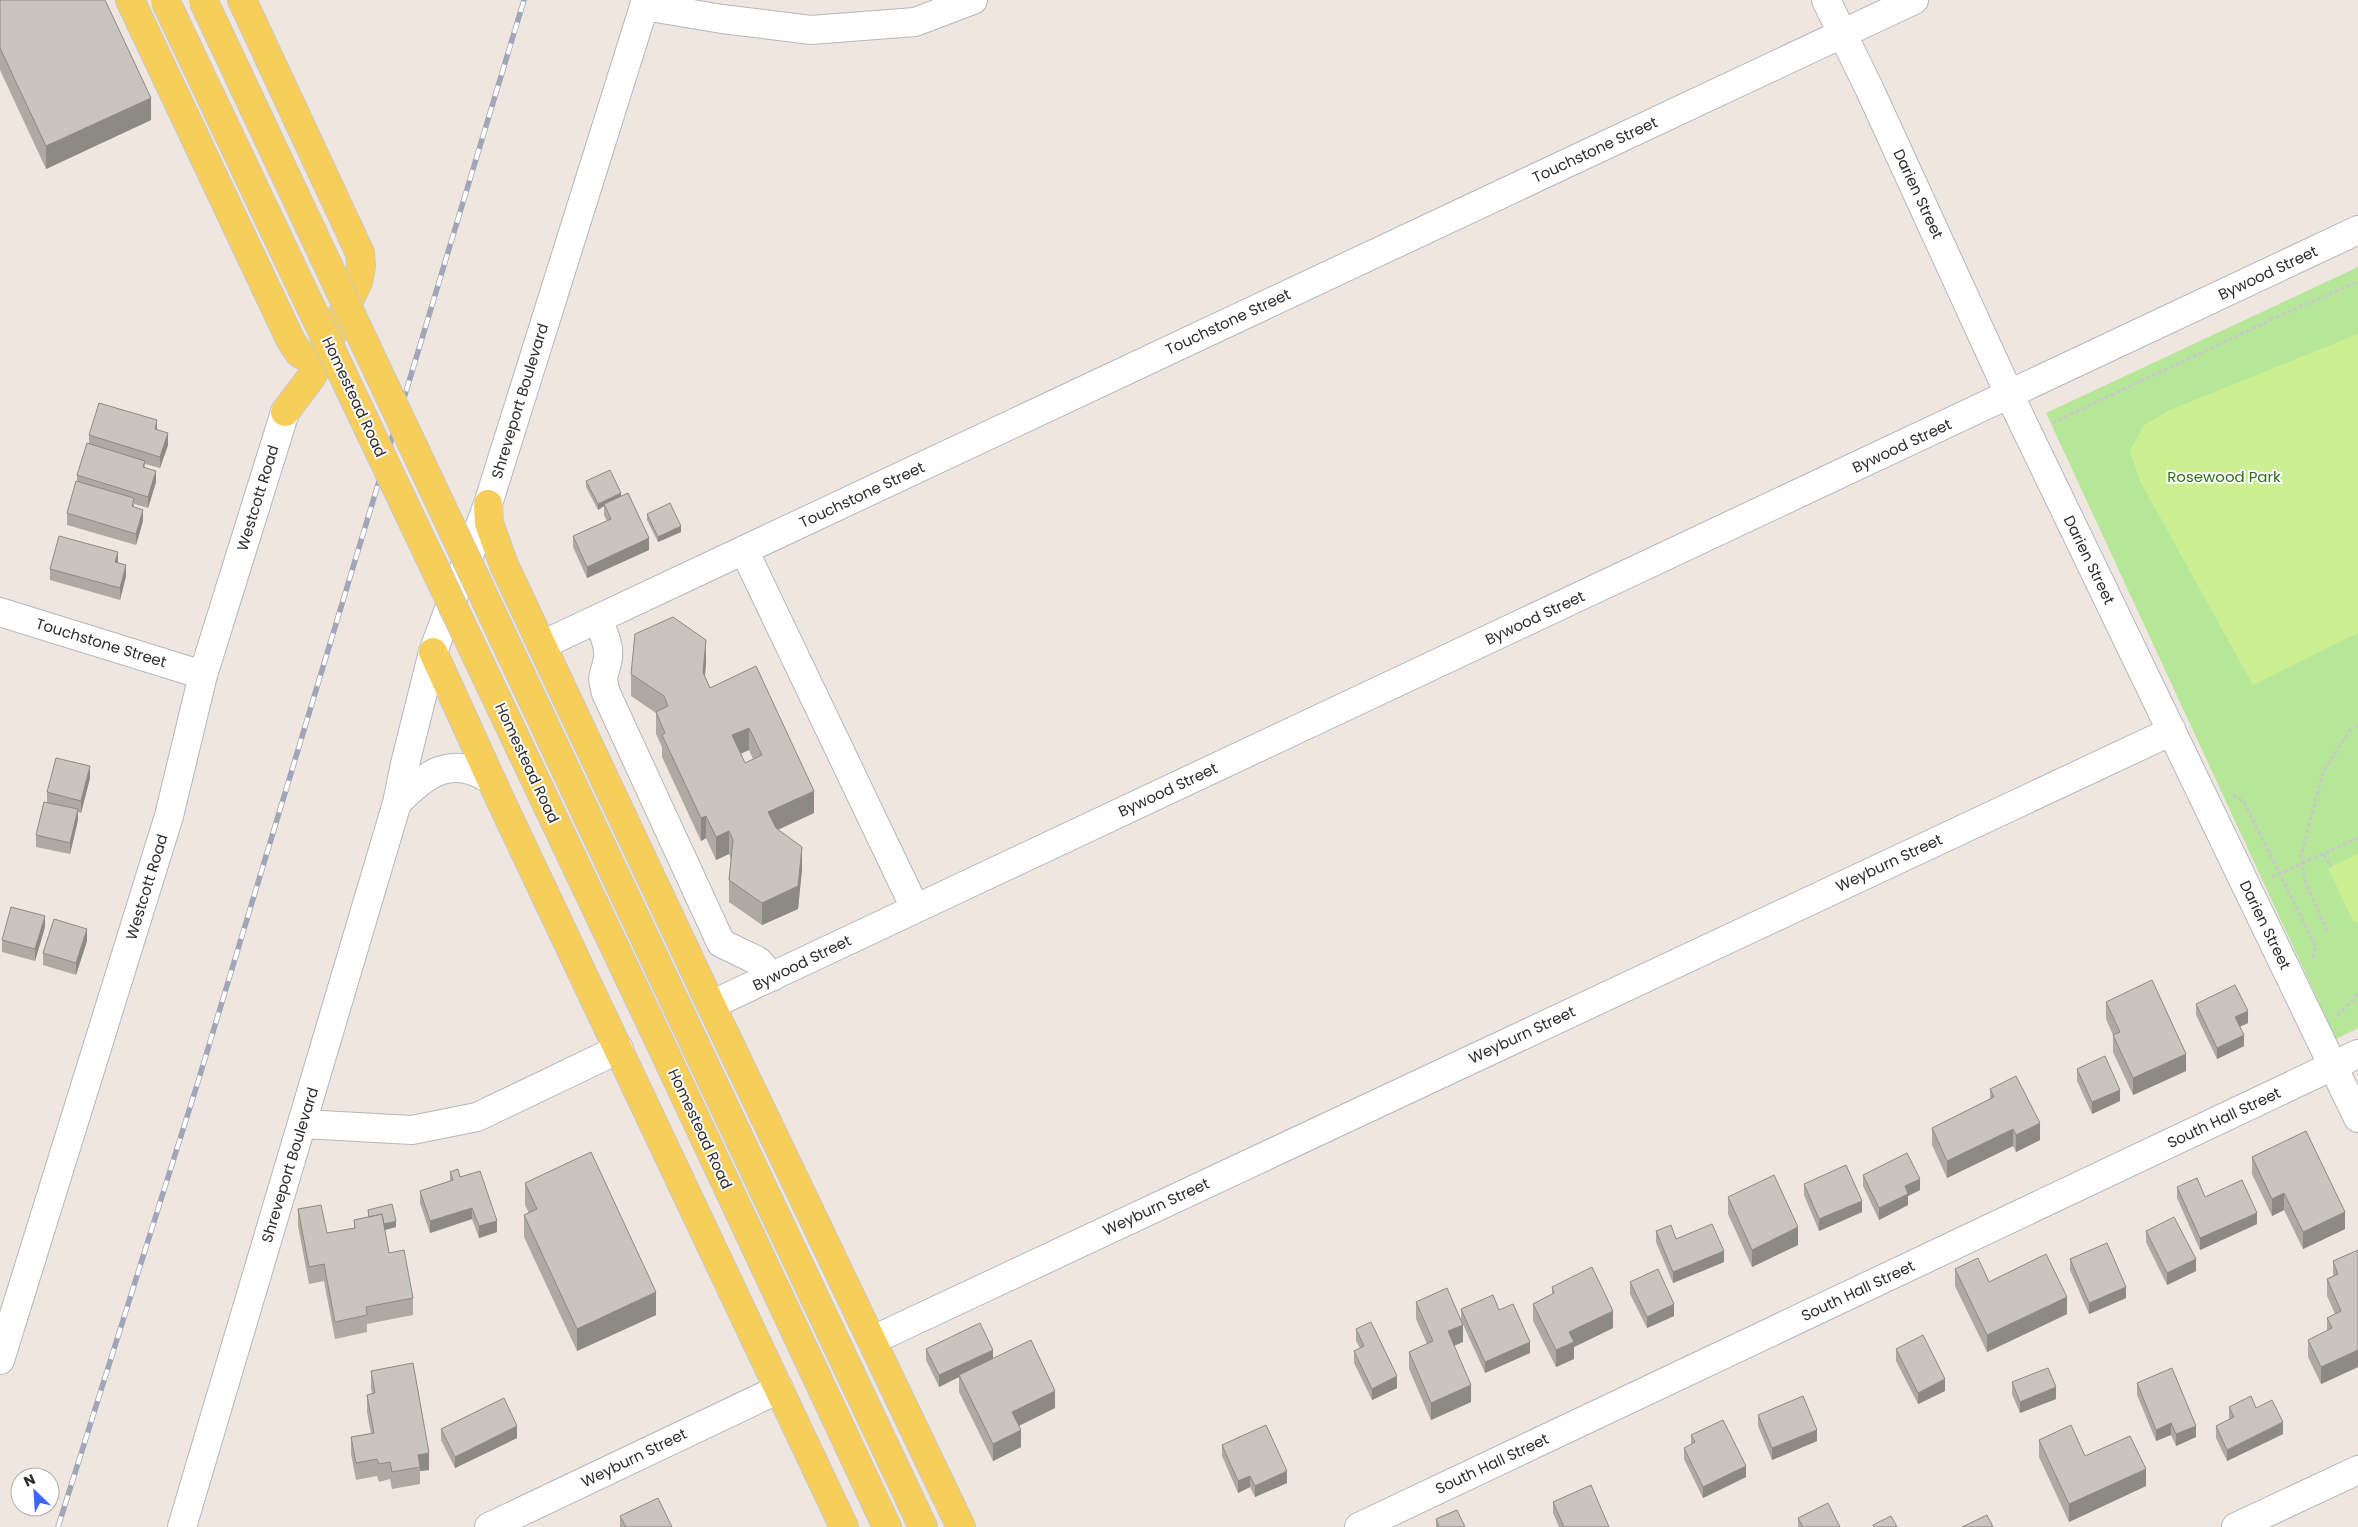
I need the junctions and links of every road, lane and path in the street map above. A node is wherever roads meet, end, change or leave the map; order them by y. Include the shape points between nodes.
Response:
1 (130, 0) edge
2 (165, 0) edge
3 (203, 0) edge
4 (242, 0) edge
5 (973, 0) edge
6 (1826, 0) edge
7 (1914, 0) edge
8 (645, 3) edge
9 (1842, 34) junction
10 (2358, 230) edge
11 (2358, 282) edge
12 (290, 341) junction
13 (322, 356) junction
14 (2010, 396) junction
15 (286, 412) junction
16 (2029, 435) junction
17 (488, 504) junction
18 (744, 550) junction
19 (468, 556) junction
20 (504, 565) junction
21 (0, 612) edge
22 (598, 619) junction
23 (542, 645) junction
24 (434, 652) junction
25 (203, 675) junction
26 (2358, 725) edge
27 (2172, 731) junction
28 (492, 780) junction
29 (2232, 795) dead end
30 (397, 803) junction
31 (2358, 838) edge
32 (2324, 854) junction
33 (2302, 863) junction
34 (2331, 867) dead end
35 (2280, 874) junction
36 (2271, 877) dead end
37 (915, 908) junction
38 (2327, 931) dead end
39 (2312, 965) dead end
40 (772, 976) junction
41 (2358, 992) edge
42 (711, 1006) junction
43 (2336, 1015) dead end
44 (619, 1049) junction
45 (2358, 1054) edge
46 (2333, 1066) junction
47 (2358, 1118) edge
48 (303, 1124) junction
49 (873, 1340) junction
50 (0, 1360) edge
51 (779, 1389) junction
52 (2358, 1470) edge
53 (182, 1527) edge
54 (488, 1527) edge
55 (844, 1527) edge
56 (887, 1527) edge
57 (923, 1527) edge
58 (962, 1527) edge
59 (1358, 1527) edge
60 (2236, 1527) edge

1 - 12 main road
2 - 56 main road, Homestead Road, bridge
3 - 57 main road, bridge
4 - 13 main road via 360,252 358,282
5 - 8 street via 915,22 811,30 722,19
6 - 9 street, Darien Street
7 - 9 street, Touchstone Street
8 - 17 street, Shreveport Boulevard
9 - 14 street, Darien Street
9 - 18 street, Touchstone Street
10 - 14 street, Bywood Street
11 - 16 path
12 - 13 main road via 299,353 310,359
12 - 15 main road via 291,379
13 - 15 main road
14 - 16 street, Darien Street
14 - 37 street, Bywood Street
15 - 25 street, Westcott Road
16 - 27 street, Darien Street
17 - 19 street, Shreveport Boulevard
17 - 20 main road via 489,523
18 - 22 street, Touchstone Street
18 - 37 street
19 - 20 main road via 494,558
19 - 24 street, Shreveport Boulevard
20 - 23 main road
21 - 25 street, Touchstone Street
22 - 23 street, Touchstone Street
22 - 40 street via 607,645 608,657 601,676 606,692 721,943 758,961
23 - 42 main road
24 - 28 main road
24 - 30 street, Shreveport Boulevard
25 - 50 street, Westcott Road via 169,816
26 - 33 path via 2350,730 2323,772 2301,856
27 - 46 street, Darien Street
27 - 49 street, Weyburn Street
28 - 30 street, Shreveport Boulevard via 465,768 432,773
28 - 44 main road
29 - 35 path via 2244,802
30 - 48 street, Shreveport Boulevard
31 - 32 path
32 - 33 path
32 - 34 path
33 - 35 path
33 - 38 path via 2305,881
35 - 36 path
35 - 39 path via 2315,944
37 - 40 street, Bywood Street
40 - 42 street, Bywood Street
41 - 43 path
42 - 49 main road
44 - 48 street via 477,1117 412,1130
44 - 51 main road
45 - 46 street, South Hall Street
46 - 47 street, Darien Street
46 - 59 street, South Hall Street
48 - 53 street, Shreveport Boulevard
49 - 58 main road
51 - 54 street, Weyburn Street
51 - 55 main road
52 - 60 street

